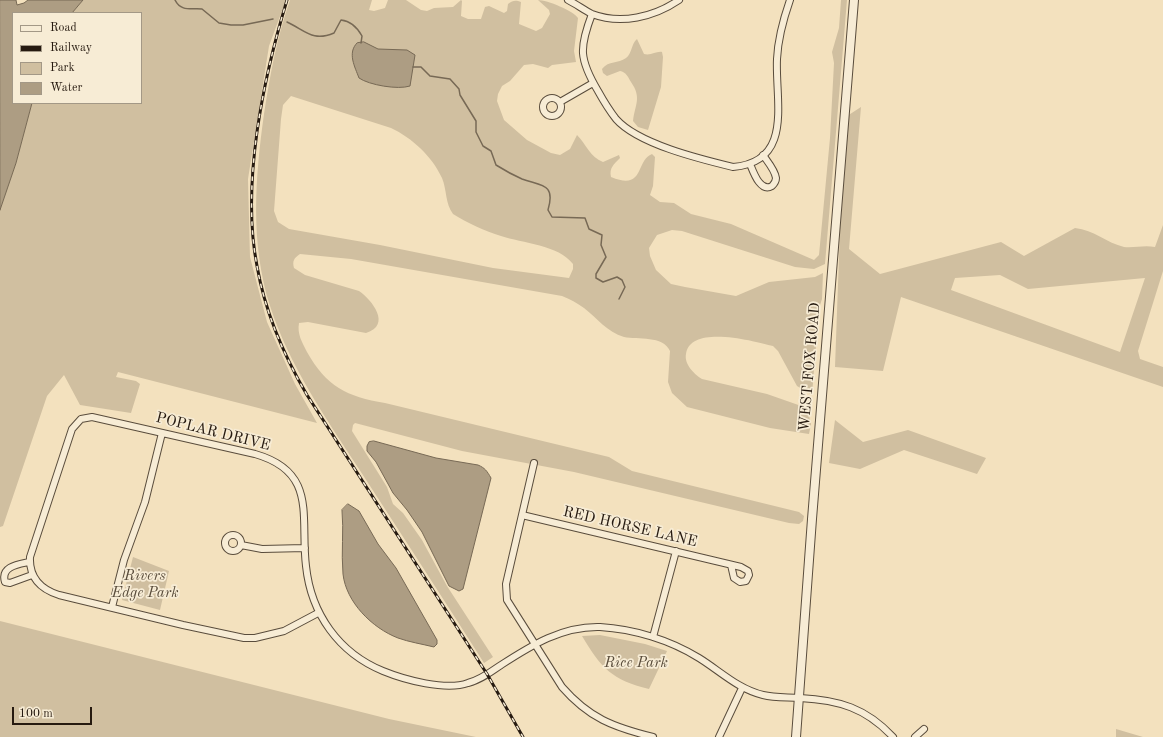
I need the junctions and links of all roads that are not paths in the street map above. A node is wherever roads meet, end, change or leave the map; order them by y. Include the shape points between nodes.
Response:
1 (568, 0) edge
2 (679, 0) edge
3 (790, 0) edge
4 (854, 0) edge
5 (592, 14) junction
6 (593, 83) junction
7 (560, 102) dead end
8 (764, 155) junction
9 (750, 164) junction
10 (162, 433) junction
11 (534, 463) dead end
12 (522, 515) junction
13 (240, 545) dead end
14 (305, 548) junction
15 (676, 551) junction
16 (30, 562) junction
17 (731, 564) dead end
18 (32, 576) junction
19 (112, 607) junction
20 (318, 613) junction
21 (653, 637) junction
22 (534, 644) junction
23 (742, 688) junction
24 (799, 698) junction
25 (924, 729) dead end
26 (722, 736) edge
27 (653, 737) edge
28 (796, 737) edge
29 (893, 737) edge
30 (915, 737) edge

1 - 5 street
2 - 5 street via 654,13 637,18
3 - 8 street via 782,22 777,56 778,127 774,141
4 - 24 street, WEST FOX ROAD
5 - 6 street via 582,52
6 - 7 street
6 - 9 street via 617,120 630,131 648,140 733,167
8 - 9 street
8 - 9 street via 776,176 771,186 761,185
10 - 14 street, POPLAR DRIVE via 255,454 281,465 296,480 303,497
10 - 16 street, POPLAR DRIVE via 92,417 80,419 69,433 31,549
10 - 19 street via 142,512 124,560
11 - 12 street
12 - 15 street, RED HORSE LANE
12 - 22 street via 506,592 512,611
13 - 14 street via 262,549
14 - 20 street, POPLAR DRIVE via 307,576
15 - 17 street, RED HORSE LANE
15 - 21 street
16 - 18 street
16 - 18 street via 5,567 2,577 5,582 10,583
18 - 19 street via 41,586 53,593
19 - 20 street via 233,637 255,638 284,631
20 - 22 street, POPLAR DRIVE via 335,637 365,662 386,672 440,686 457,686 476,680
21 - 22 street, POPLAR DRIVE via 615,629 586,628 561,632
21 - 23 street, POPLAR DRIVE via 685,650
22 - 27 street via 562,687 587,712 614,726
23 - 24 street, POPLAR DRIVE via 764,695
23 - 26 street
24 - 28 street, WEST FOX ROAD
24 - 29 street, POPLAR DRIVE via 849,705 869,716
25 - 30 street

